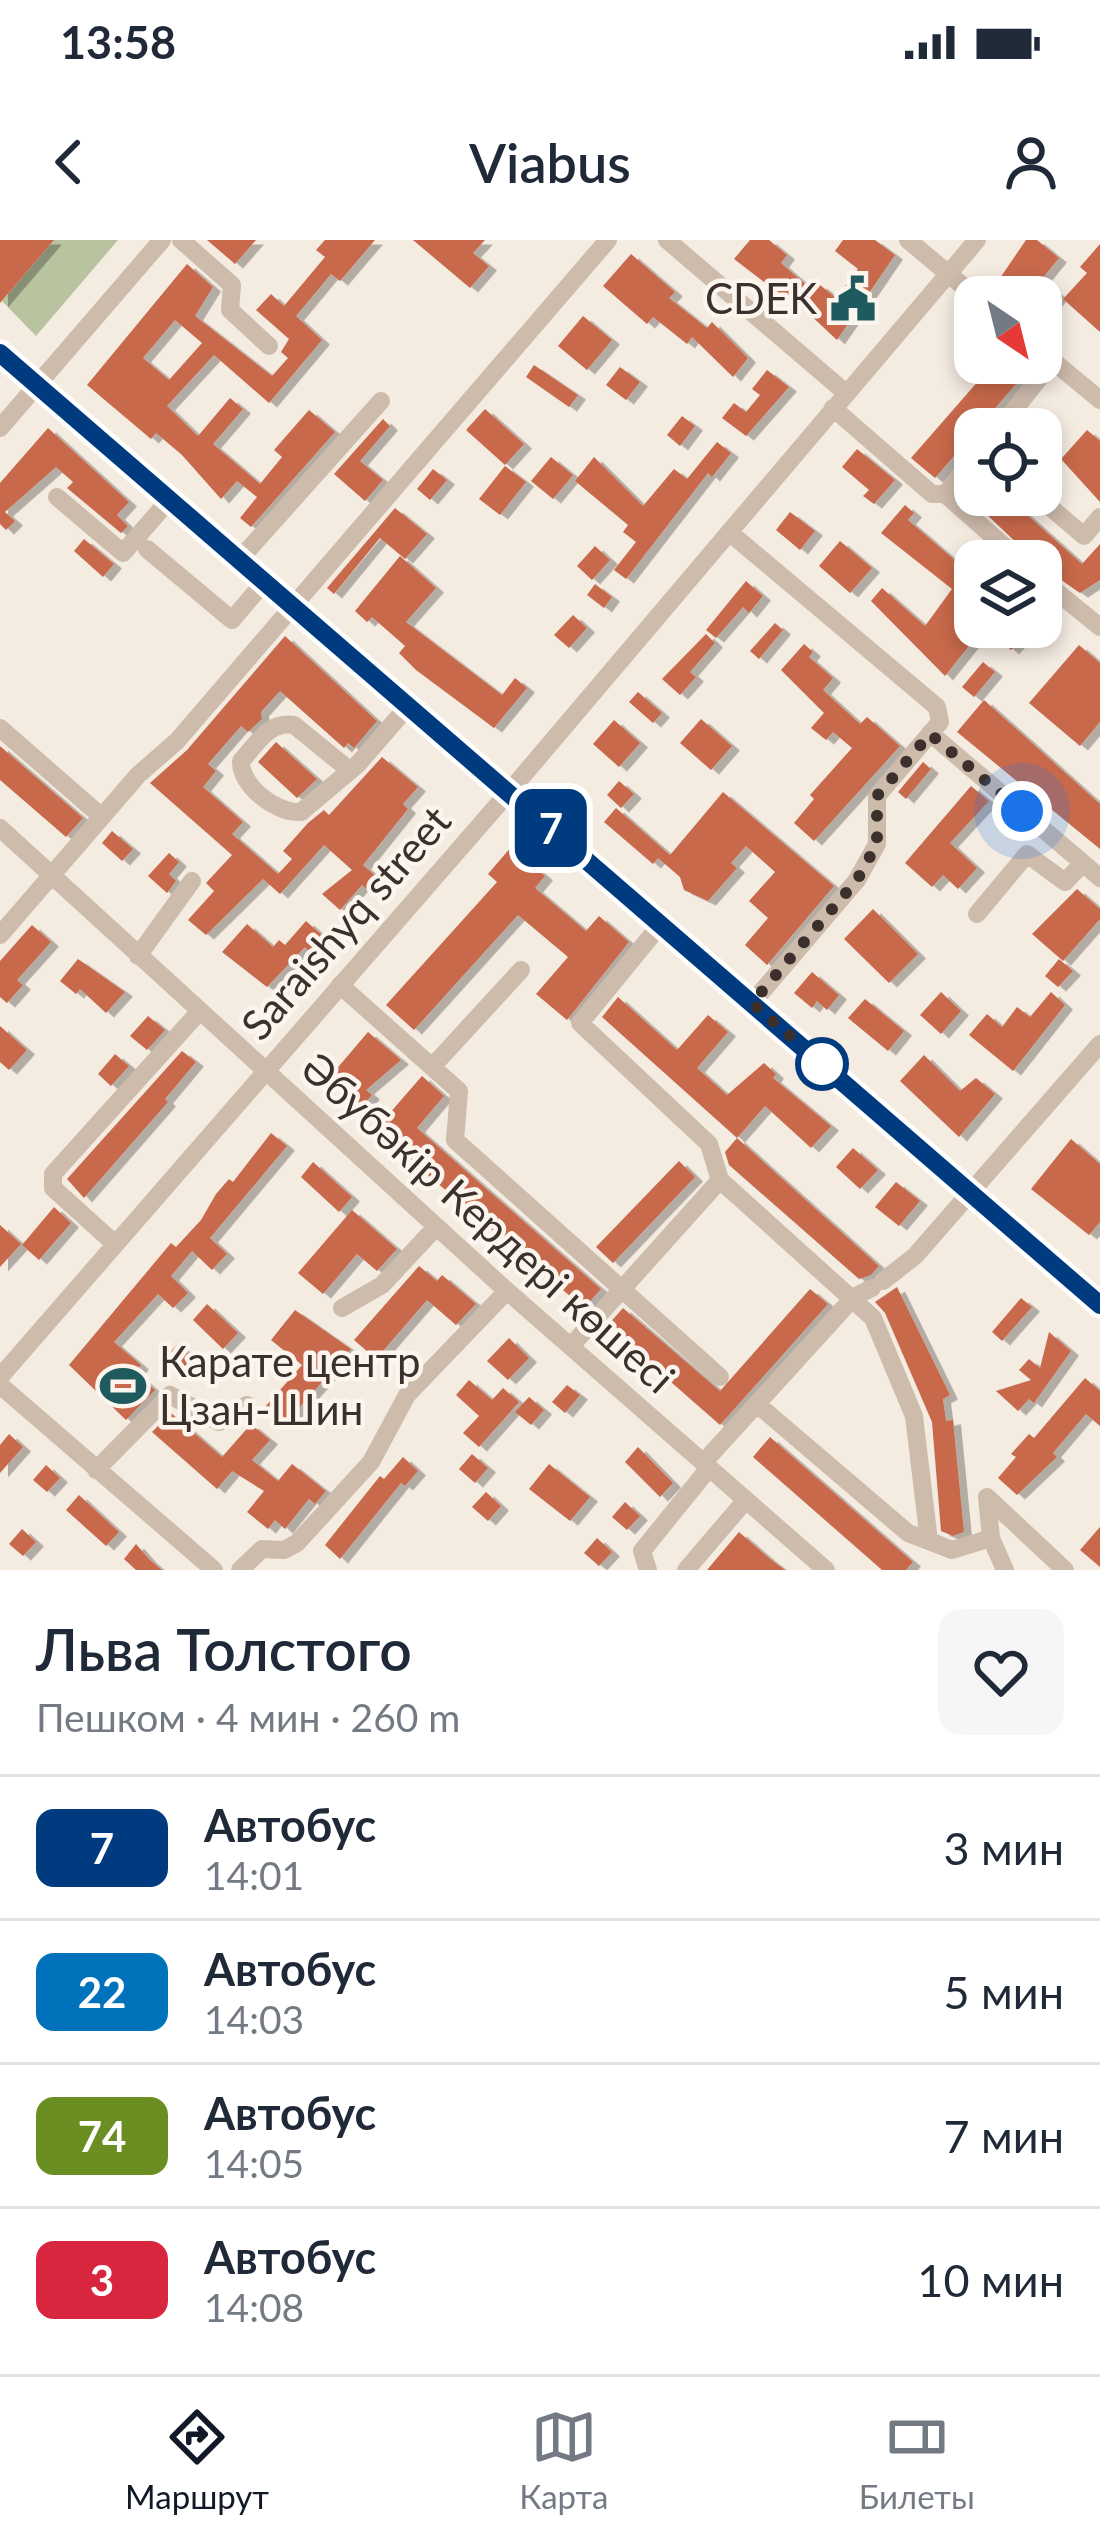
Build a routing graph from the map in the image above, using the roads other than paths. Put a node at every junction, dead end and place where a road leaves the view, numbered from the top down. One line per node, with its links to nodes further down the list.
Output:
1 (162, 240): 12 (street)
2 (181, 240): 9 (street)
3 (608, 240): 29 (street)
4 (667, 240): 15 (street)
5 (908, 240): 7 (street)
6 (977, 240): 7 (street, Saraishyq street)
7 (947, 273): 8 (street); 15 (street, Saraishyq street)
8 (954, 279)
9 (269, 346)
10 (0, 353): 12 (street)
11 (1062, 368): 13 (street)
12 (37, 385): 16 (street); 20 (street)
13 (1100, 400)
14 (381, 401): 26 (street)
15 (840, 401): 18 (street); 23 (street, Saraishyq street)
16 (0, 428)
17 (954, 483): 18 (street)
18 (945, 494): 24 (street)
19 (58, 497): 20 (street)
20 (170, 499): 26 (street)
21 (1061, 516): 22 (street)
22 (1100, 518)
23 (729, 532): 33 (street); 35 (street, Saraishyq street)
24 (997, 540)
25 (147, 549): 27 (street)
26 (241, 560): 27 (street)
27 (265, 581): 29 (street)
28 (1062, 593): 30 (street)
29 (292, 605): 31 (street); 36 (street)
30 (1096, 616)
31 (409, 706): 34 (street); 35 (street)
32 (0, 728): 36 (street)
33 (930, 734): 38 (street); 48 (street)
34 (348, 769): 34 (street)
35 (509, 792): 43 (street); 47 (street, Saraishyq street)
36 (102, 817): 39 (street)
37 (0, 828): 39 (street, Әбубәкір Кердері көшесі)
38 (1083, 862): 40 (street); 42 (street)
39 (50, 874): 44 (street); 45 (street, Әбубәкір Кердері көшесі)
40 (1100, 878)
41 (192, 881): 45 (street)
42 (977, 914)
43 (661, 924): 48 (street); 53 (street)
44 (0, 935)
45 (138, 956): 49 (street, Әбубәкір Кердері көшесі)
46 (521, 970): 51 (street)
47 (340, 985): 51 (street); 52 (street, Saraishyq street)
48 (752, 1003): 54 (street)
49 (199, 1012): 52 (street, Әбубәкір Кердері көшесі); 56 (street)
50 (1100, 1045): 54 (street)
51 (432, 1067): 58 (street)
52 (264, 1072): 55 (street, Әбубәкір Кердері көшесі); 56 (street, Saraishyq street)
53 (720, 1180): 57 (street); 58 (street)
54 (971, 1194): 57 (street); 60 (street)
55 (436, 1227): 59 (street, Әбубәкір Кердері көшесі); 61 (street)
56 (115, 1244): 64 (street, Saraishyq street)
57 (870, 1289): 65 (street); 71 (street)
58 (620, 1290): 62 (street); 63 (street)
59 (507, 1291): 62 (street, Әбубәкір Кердері көшесі); 73 (street)
60 (1100, 1305)
61 (342, 1308)
62 (571, 1346): 67 (street, Әбубәкір Кердері көшесі)
63 (719, 1377)
64 (0, 1381): 68 (street)
65 (757, 1404): 67 (street); 71 (street)
66 (247, 1405): 68 (street)
67 (706, 1466): 69 (street, Әбубәкір Кердері көшесі); 74 (street)
68 (96, 1470): 72 (street)
69 (745, 1501): 75 (street); 76 (street, Әбубәкір Кердері көшесі)
70 (991, 1538): 71 (street); 77 (street); 78 (street)
71 (929, 1541)
72 (214, 1570)
73 (240, 1570)
74 (648, 1570)
75 (686, 1570)
76 (826, 1570)
77 (1005, 1570)
78 (1065, 1570)

